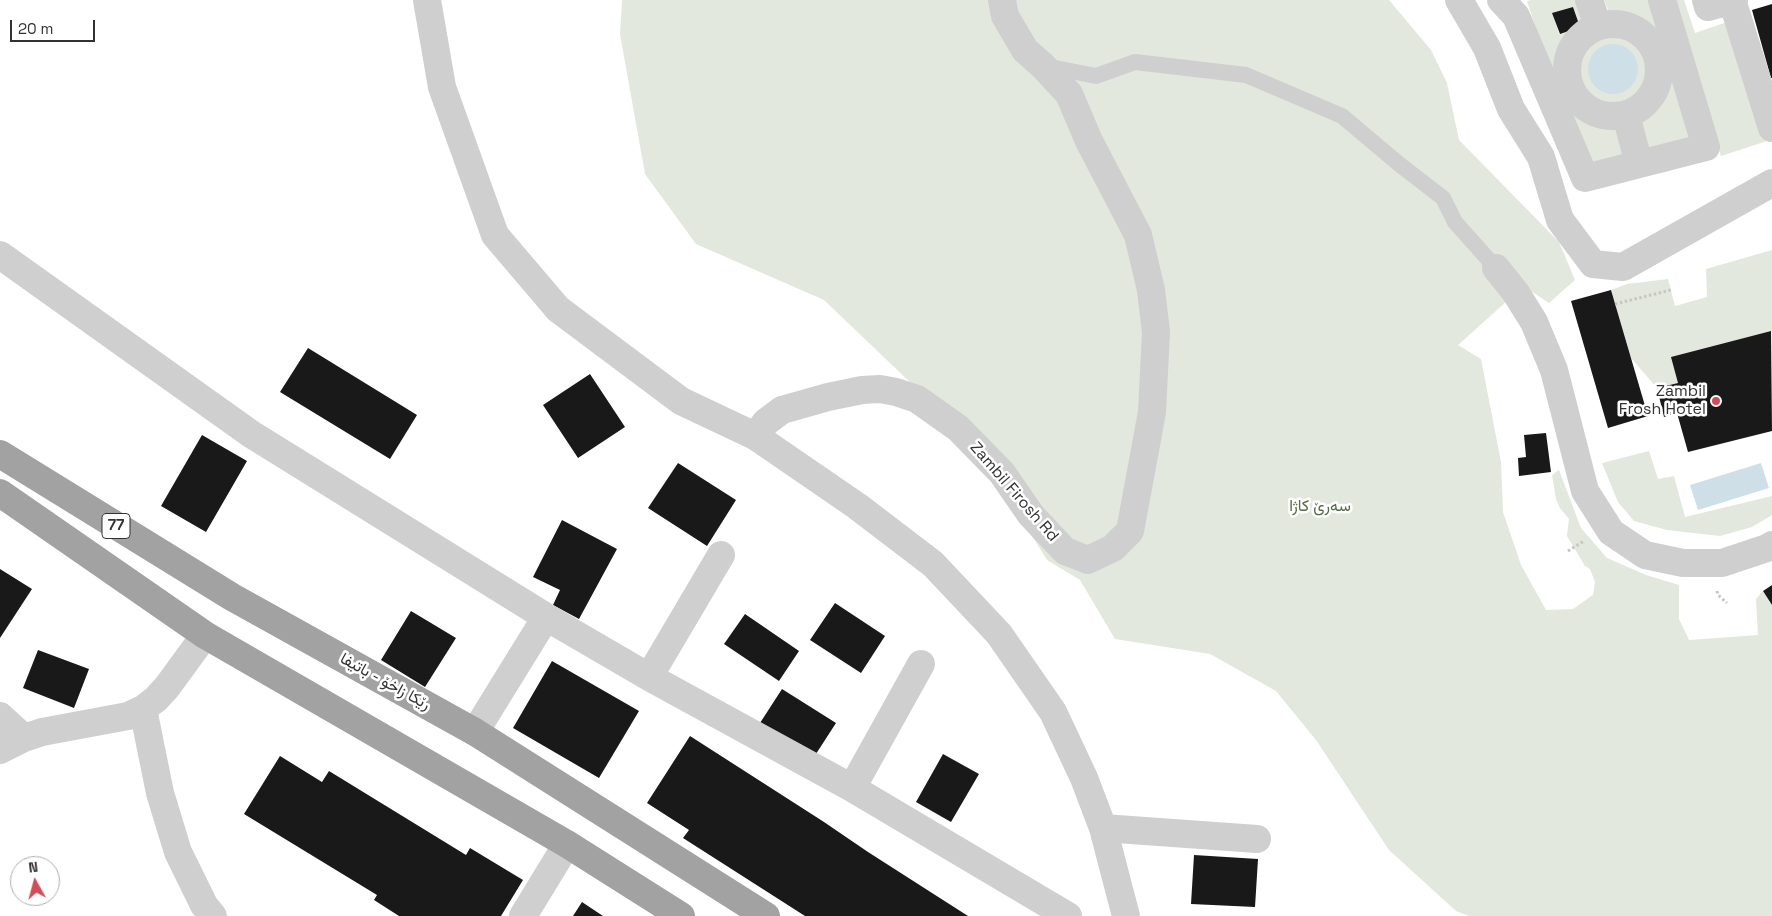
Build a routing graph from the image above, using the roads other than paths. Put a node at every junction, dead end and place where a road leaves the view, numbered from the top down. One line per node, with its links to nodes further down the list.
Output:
1 (428, 0): 19 (street)
2 (1002, 0): 11 (street, Zambil Firosh Rd)
3 (1459, 0): 16 (street)
4 (1501, 0): 12 (street)
5 (1589, 0): 9 (street)
6 (1662, 0): 10 (street)
7 (1706, 0): 8 (street)
8 (1733, 0): 14 (street)
9 (1598, 26): 10 (street); 12 (street)
10 (1668, 55): 13 (street); 15 (street)
11 (1043, 66): 18 (lane); 19 (street, Zambil Firosh Rd)
12 (1558, 87): 13 (street); 15 (street)
13 (1626, 115): 15 (street)
14 (1772, 128)
15 (1639, 164)
16 (1772, 183)
17 (0, 255): 24 (street)
18 (1496, 268): 22 (street)
19 (755, 436): 33 (street)
20 (0, 454): 30 (highway, رێکا زاخۆ - باتیفا / 77)
21 (0, 493): 25 (highway)
22 (1772, 545)
23 (721, 555): 27 (street)
24 (546, 617): 27 (street); 30 (street)
25 (205, 635): 28 (street); 35 (highway)
26 (921, 664): 32 (street)
27 (650, 677): 32 (street)
28 (143, 709): 31 (street); 36 (street)
29 (0, 716): 31 (street)
30 (475, 732): 39 (highway, رێکا زاخۆ - باتیفا)
31 (12, 744)
32 (852, 788): 40 (street)
33 (1103, 828): 34 (street); 41 (street)
34 (1257, 839)
35 (567, 844): 37 (street); 38 (highway)
36 (213, 916)
37 (523, 916)
38 (681, 916)
39 (766, 916)
40 (1068, 916)
41 (1126, 916)

